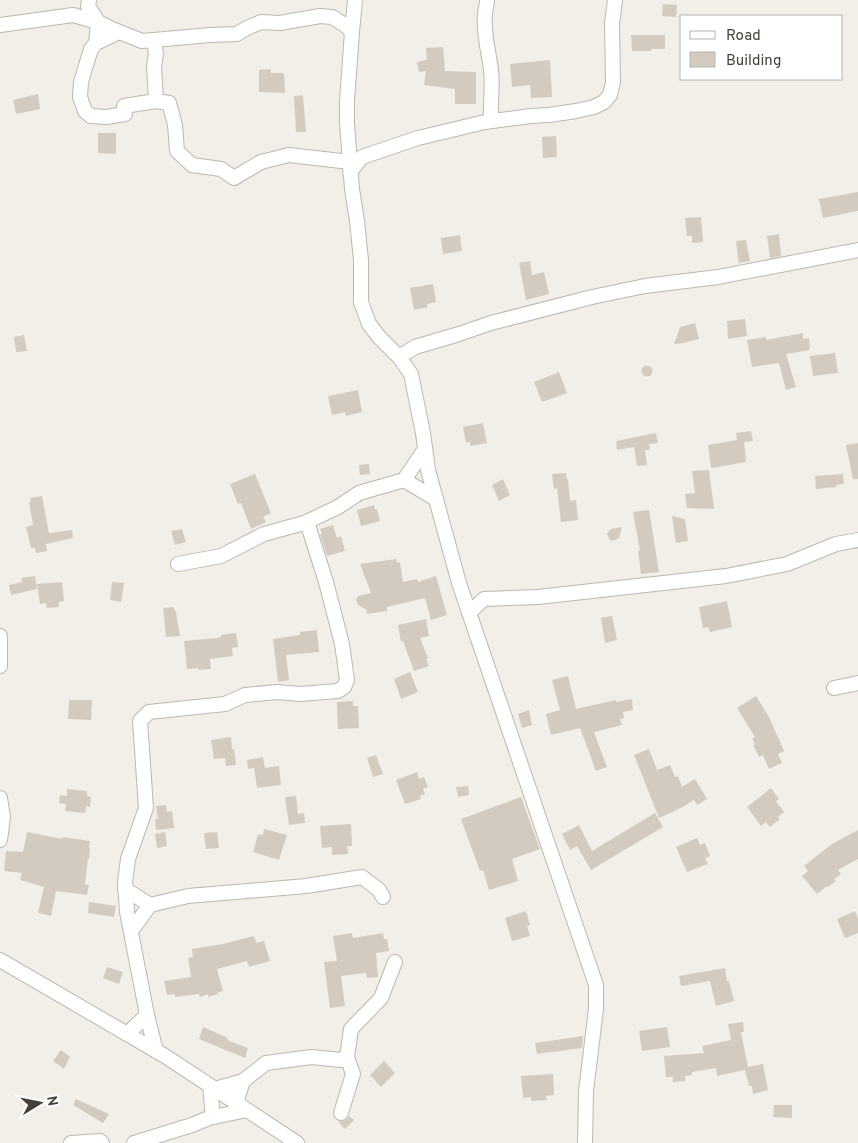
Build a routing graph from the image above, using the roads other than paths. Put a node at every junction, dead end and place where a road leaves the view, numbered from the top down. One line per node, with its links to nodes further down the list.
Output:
1 (88, 0): 5 (street); 6 (street)
2 (355, 0): 9 (street)
3 (487, 0): 13 (street)
4 (615, 0): 13 (street)
5 (73, 15): 6 (street); 7 (street)
6 (98, 22): 8 (street); 11 (street)
7 (0, 25)
8 (118, 32): 10 (street); 11 (street)
9 (352, 32): 10 (street); 14 (street)
10 (154, 40): 12 (street)
11 (96, 43): 12 (street)
12 (156, 101): 14 (street)
13 (491, 121): 14 (street)
14 (353, 161): 16 (street)
15 (858, 250): 16 (street)
16 (399, 358): 17 (street)
17 (425, 449): 18 (street); 19 (street)
18 (404, 480): 19 (street); 20 (street)
19 (436, 498): 23 (street)
20 (307, 522): 22 (street); 30 (street)
21 (858, 540): 23 (street)
22 (178, 564)
23 (469, 613): 49 (street)
24 (0, 636): 25 (street)
25 (0, 666)
26 (858, 683): 27 (street)
27 (834, 688)
28 (0, 798): 29 (street)
29 (0, 840)
30 (125, 889): 32 (street); 33 (street)
31 (383, 897): 32 (street)
32 (150, 905): 33 (street)
33 (131, 931): 36 (street)
34 (395, 962): 39 (street)
35 (4, 966): 37 (street)
36 (147, 1015): 37 (street); 38 (street)
37 (126, 1034): 38 (street)
38 (156, 1051): 41 (street)
39 (347, 1057): 40 (street); 43 (street)
40 (243, 1081): 41 (street); 42 (street)
41 (213, 1087): 42 (street); 44 (street)
42 (242, 1106): 44 (street); 48 (street)
43 (341, 1113)
44 (213, 1117): 47 (street)
45 (71, 1143): 46 (street)
46 (98, 1143)
47 (134, 1143)
48 (297, 1143)
49 (586, 1143)

